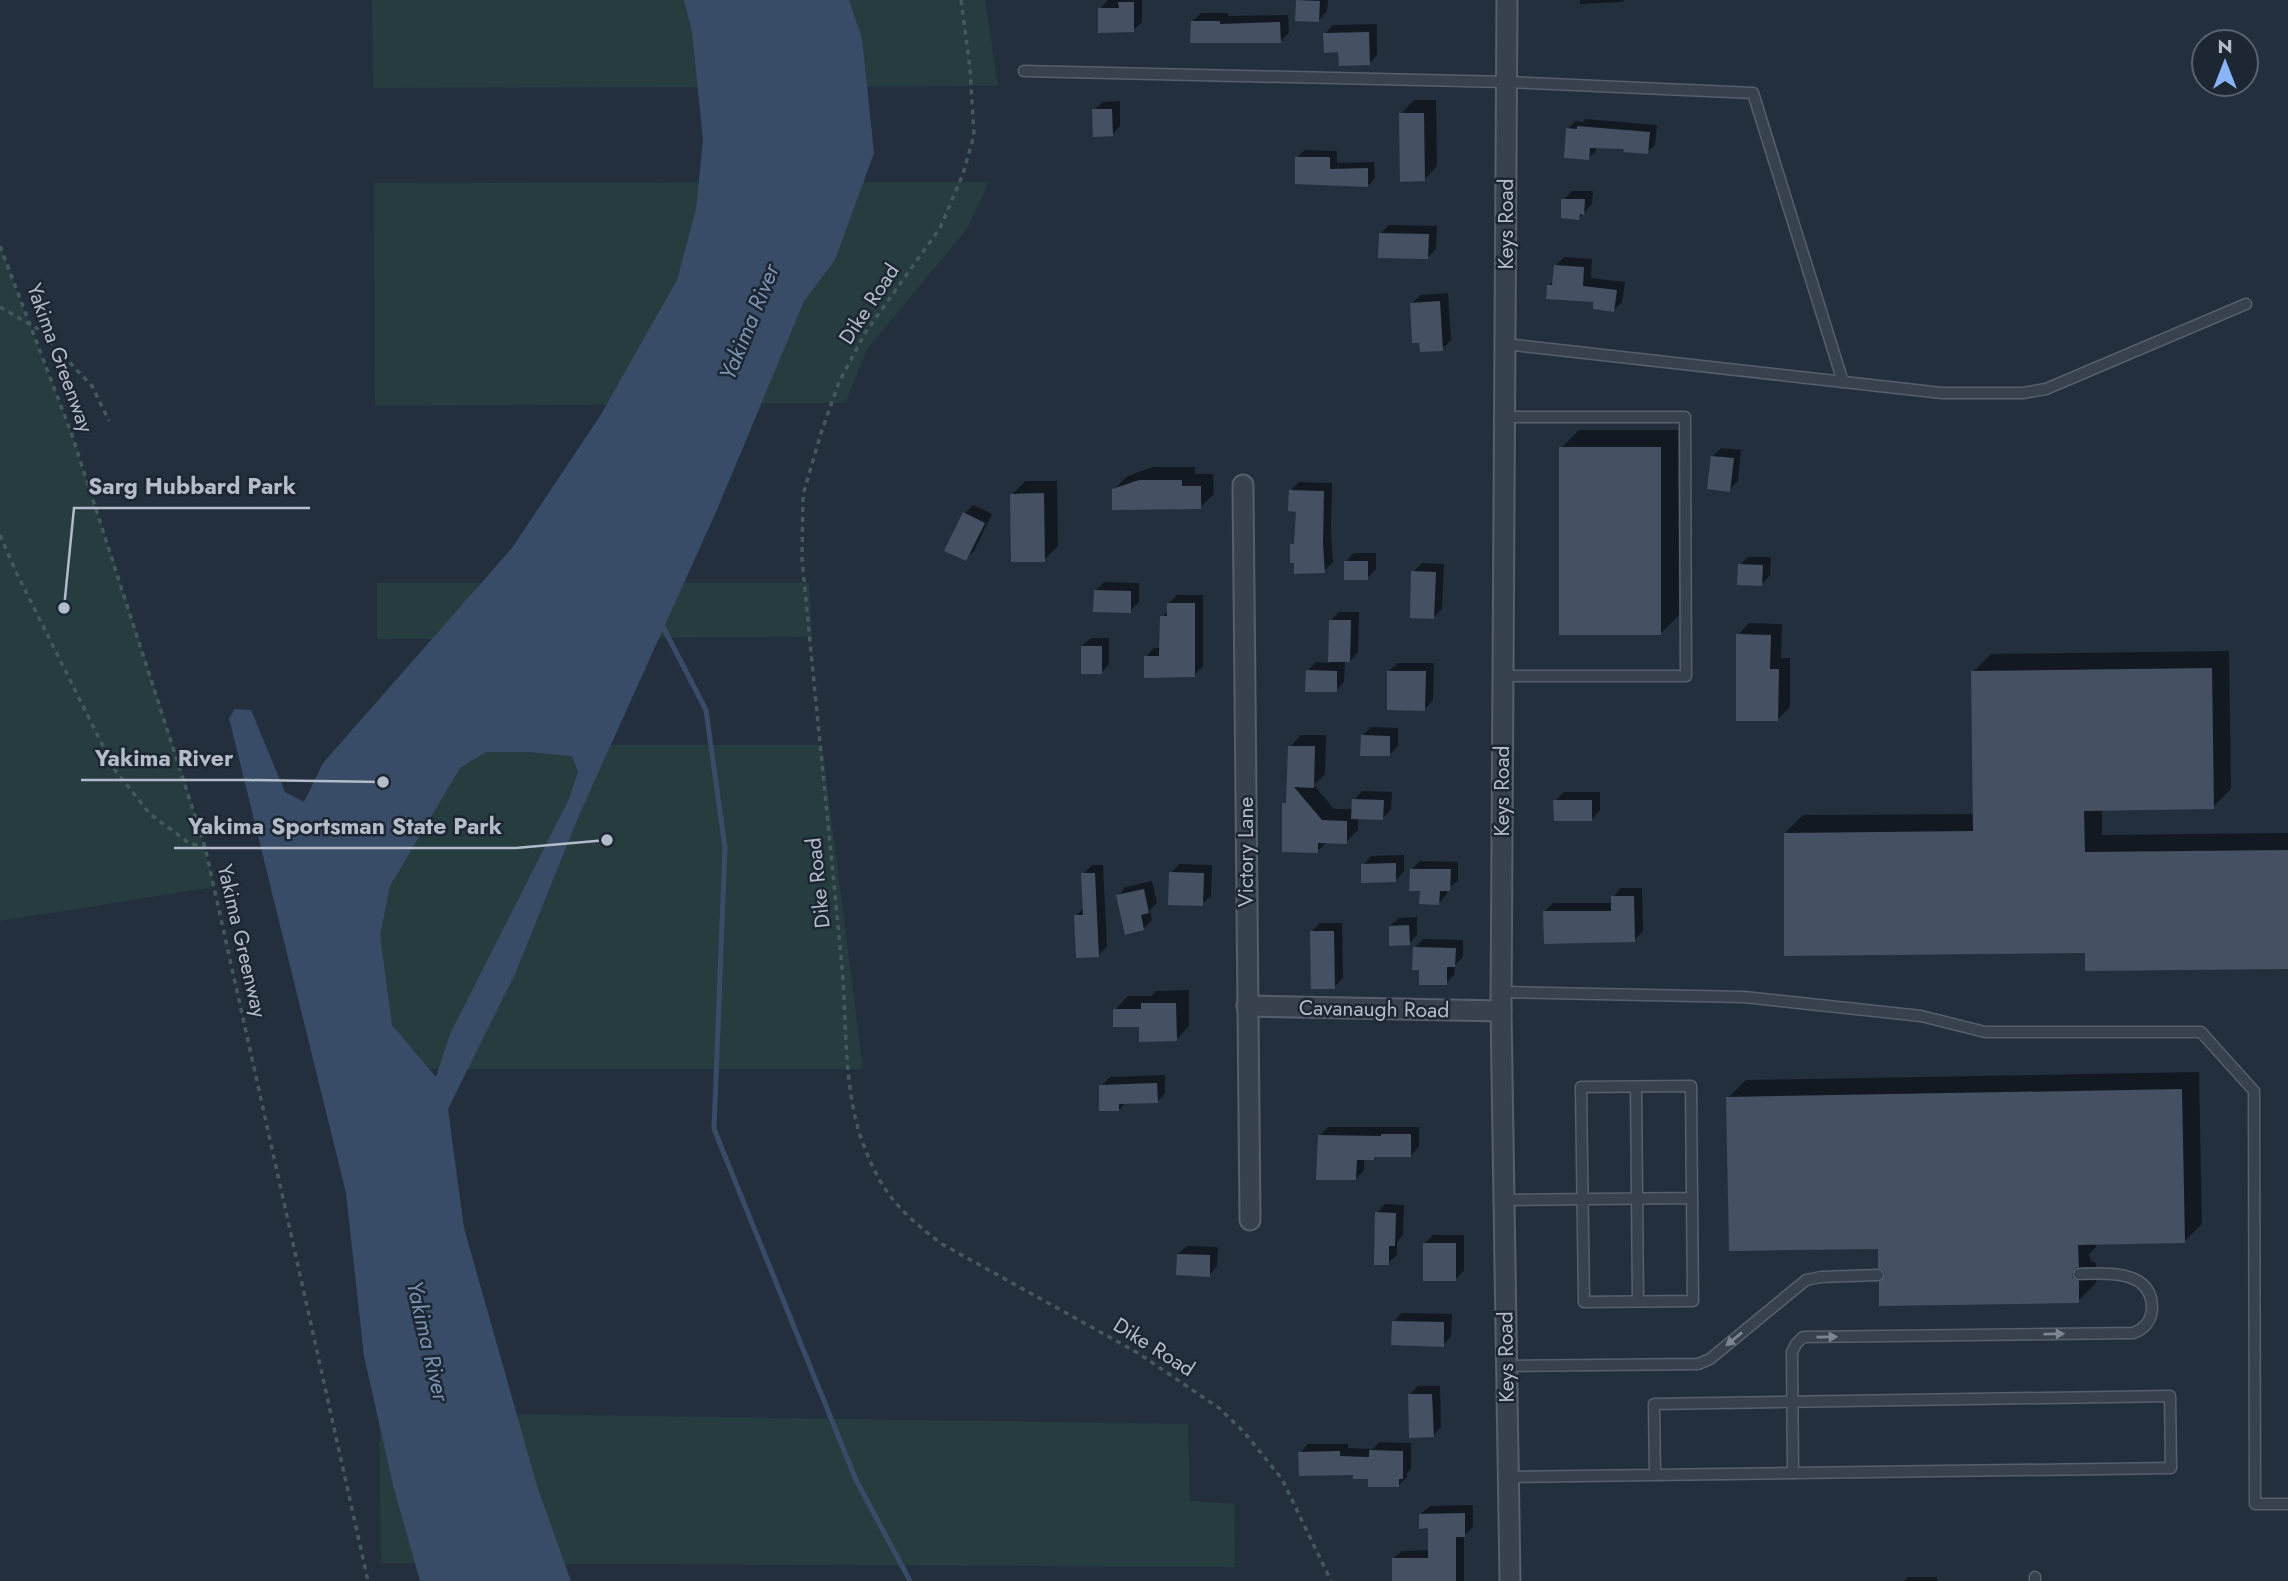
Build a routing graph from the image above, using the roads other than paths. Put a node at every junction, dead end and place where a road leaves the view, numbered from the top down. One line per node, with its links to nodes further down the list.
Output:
1 (1507, 0): 3 (street, Keys Road)
2 (1024, 71): 3 (lane)
3 (1507, 82): 5 (street, Keys Road); 6 (lane)
4 (2246, 304): 6 (lane)
5 (1505, 344): 6 (lane); 7 (street, Keys Road)
6 (1843, 382)
7 (1505, 417): 9 (street, Keys Road); 9 (lane)
8 (1243, 485): 11 (street, Victory Lane)
9 (1503, 676): 10 (street, Keys Road)
10 (1501, 1001): 11 (street, Cavanaugh Road); 16 (street, Keys Road); 26 (lane)
11 (1247, 1006): 17 (street, Victory Lane)
12 (1636, 1087): 13 (lane); 14 (lane); 15 (lane)
13 (1692, 1198): 15 (lane); 20 (lane)
14 (1582, 1199): 15 (lane); 16 (lane); 20 (lane)
15 (1637, 1199): 20 (lane)
16 (1504, 1200): 21 (street, Keys Road)
17 (1250, 1220)
18 (2079, 1274): 22 (lane, one-way to 18)
19 (1878, 1275): 21 (lane, one-way to 21)
20 (1638, 1301)
21 (1507, 1366): 25 (street, Keys Road)
22 (1792, 1402): 23 (lane); 23 (lane); 24 (lane)
23 (1793, 1473): 24 (lane)
24 (1655, 1475): 25 (lane)
25 (1508, 1477): 27 (street, Keys Road)
26 (2288, 1504)
27 (1510, 1581)

